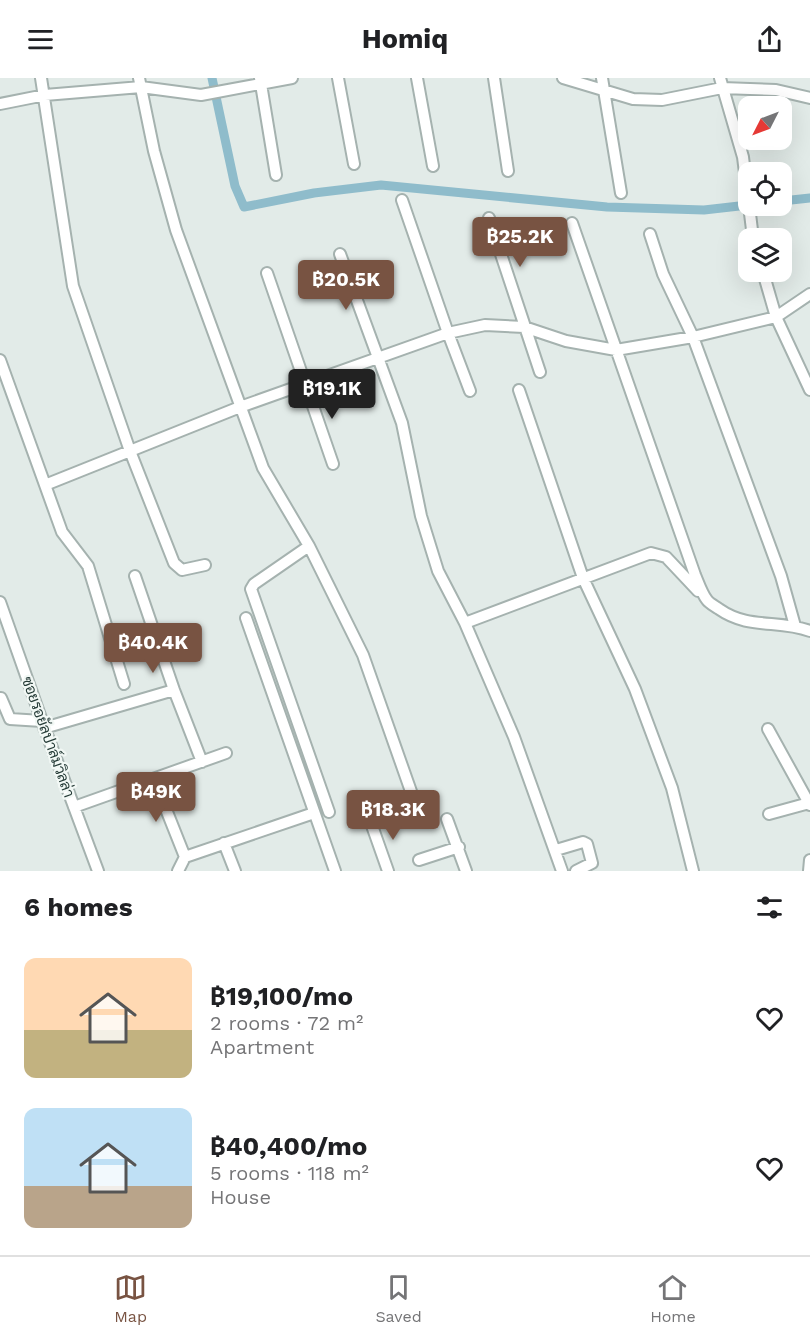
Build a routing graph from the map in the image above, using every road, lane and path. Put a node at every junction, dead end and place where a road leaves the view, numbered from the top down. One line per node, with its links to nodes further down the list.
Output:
1 (41, 78): 12 (street)
2 (292, 78): 8 (street)
3 (338, 78): 15 (street)
4 (417, 78): 16 (street)
5 (494, 78): 17 (street)
6 (563, 78): 11 (street)
7 (602, 78): 11 (street)
8 (260, 81): 9 (street); 18 (street)
9 (140, 83): 12 (street); 41 (street)
10 (721, 83): 11 (street); 13 (street); 23 (street)
11 (603, 90): 19 (street)
12 (45, 95): 14 (street); 42 (street)
13 (810, 98)
14 (0, 104)
15 (354, 164)
16 (433, 166)
17 (508, 171)
18 (276, 175)
19 (621, 193)
20 (402, 200): 31 (street)
21 (489, 218): 30 (street)
22 (572, 223): 33 (street)
23 (752, 228)
24 (650, 234): 32 (street)
25 (340, 254): 34 (street)
26 (267, 273): 37 (street)
27 (766, 282): 29 (street)
28 (810, 294): 29 (street)
29 (776, 317): 32 (street); 39 (street)
30 (524, 327): 31 (street); 33 (street); 36 (street)
31 (448, 333): 34 (street); 40 (street)
32 (693, 337): 33 (street); 53 (street)
33 (616, 350): 49 (street)
34 (379, 359): 37 (street); 52 (street)
35 (0, 360): 44 (street)
36 (540, 372)
37 (304, 386): 41 (street); 43 (street)
38 (519, 390): 48 (street)
39 (810, 390)
40 (470, 391)
41 (240, 406): 42 (street); 45 (street)
42 (130, 452): 44 (street); 46 (street)
43 (333, 464)
44 (45, 485): 55 (street)
45 (309, 546): 65 (street); 68 (street)
46 (205, 565)
47 (135, 576): 56 (street)
48 (583, 578): 49 (street); 52 (street); 85 (street)
49 (707, 600): 53 (street)
50 (0, 602): 58 (street, ซอยรอยัลปาล์มวิลล่า)
51 (246, 618): 66 (street)
52 (465, 623): 73 (street)
53 (795, 626): 54 (street)
54 (810, 632)
55 (124, 684)
56 (174, 690): 58 (street); 61 (street)
57 (1, 698): 58 (street)
58 (43, 725): 64 (street, ซอยรอยัลปาล์มวิลล่า)
59 (768, 729): 63 (street)
60 (226, 753): 61 (street)
61 (202, 762): 62 (street)
62 (154, 779): 64 (street); 74 (street)
63 (809, 804): 67 (street)
64 (74, 807): 77 (street, ซอยรอยัลปาล์มวิลล่า)
65 (329, 812)
66 (314, 813): 71 (street); 80 (street)
67 (770, 814)
68 (420, 817)
69 (447, 819): 72 (street)
70 (370, 820): 81 (street)
71 (224, 843): 74 (street); 79 (street)
72 (459, 847): 75 (street); 82 (street)
73 (556, 850): 83 (street); 84 (street)
74 (185, 857): 78 (street)
75 (419, 860)
76 (810, 860): 86 (street)
77 (98, 871)
78 (178, 871)
79 (235, 871)
80 (335, 871)
81 (388, 871)
82 (466, 871)
83 (562, 871)
84 (576, 871)
85 (693, 871)
86 (809, 871)

